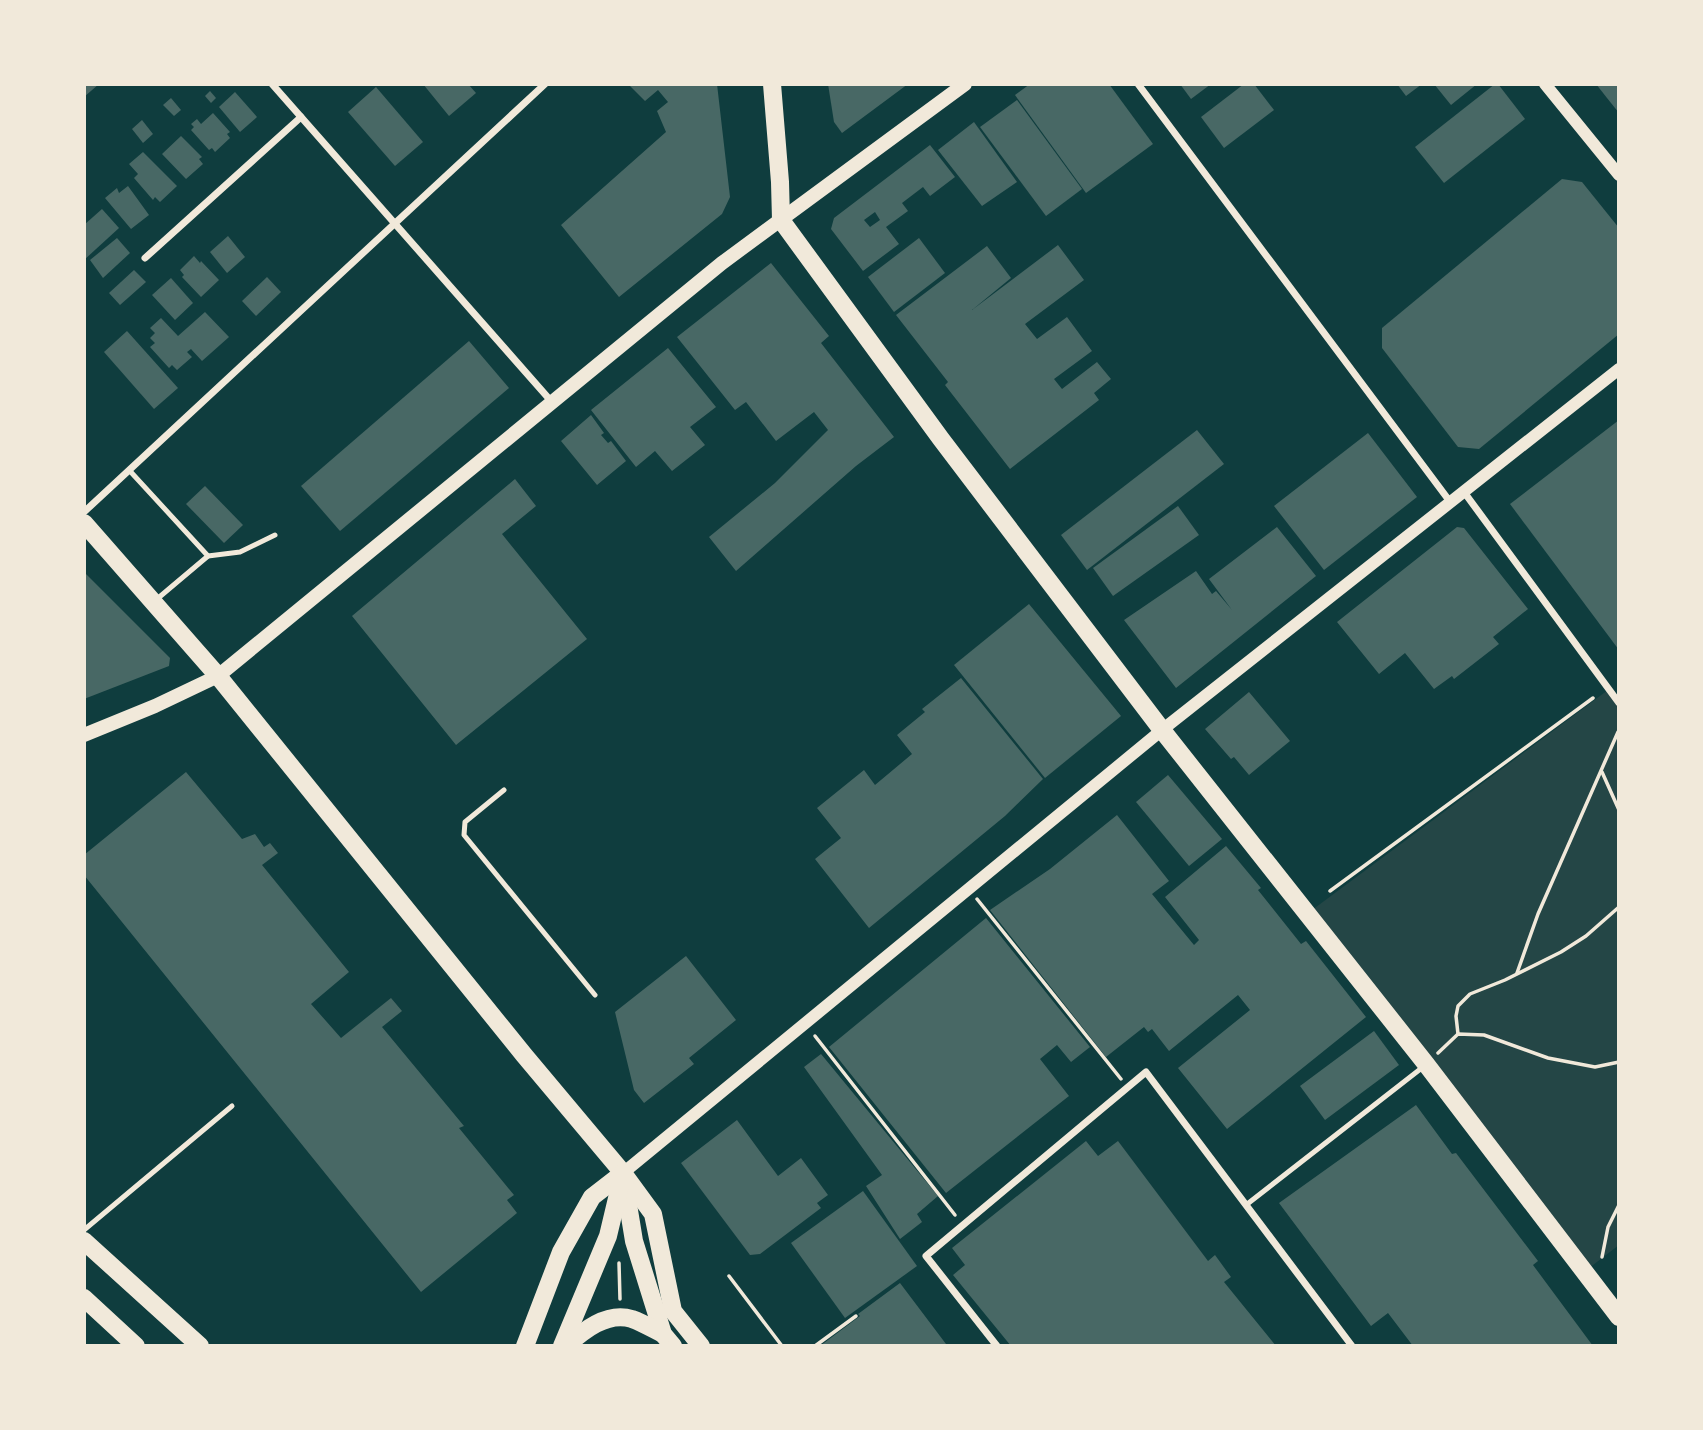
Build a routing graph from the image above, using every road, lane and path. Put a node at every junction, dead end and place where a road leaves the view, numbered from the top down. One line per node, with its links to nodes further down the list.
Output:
1 (272, 84): 7 (street)
2 (545, 84): 10 (street)
3 (772, 84): 9 (main road)
4 (965, 84): 9 (main road)
5 (1138, 84): 16 (street)
6 (1545, 84): 8 (street)
7 (301, 117): 10 (street); 11 (street)
8 (1619, 175)
9 (781, 220): 13 (main road); 25 (main road)
10 (395, 223): 13 (street); 14 (street)
11 (145, 258)
12 (1619, 369): 15 (street)
13 (551, 401): 22 (main road)
14 (129, 470): 17 (street); 20 (lane)
15 (1464, 492): 16 (street); 24 (street)
16 (1451, 503): 25 (street)
17 (84, 512)
18 (84, 523): 21 (main road)
19 (275, 535): 20 (lane)
20 (208, 556): 21 (lane)
21 (153, 602): 22 (main road)
22 (218, 676): 27 (main road); 42 (main road)
23 (1593, 698): 32 (path)
24 (1619, 703)
25 (1162, 730): 31 (street); 39 (main road)
26 (1618, 732): 28 (path)
27 (84, 735)
28 (1602, 772): 30 (path); 34 (path)
29 (504, 790): 35 (lane)
30 (1619, 810)
31 (969, 890): 36 (street); 40 (path)
32 (1330, 891)
33 (1619, 907): 34 (path)
34 (1517, 973): 37 (path)
35 (596, 995)
36 (805, 1024): 42 (street); 45 (path)
37 (1458, 1034): 38 (path); 39 (path)
38 (1619, 1062)
39 (1426, 1064): 43 (lane); 54 (main road)
40 (1127, 1088): 43 (street); 45 (street)
41 (232, 1106): 46 (lane)
42 (623, 1173): 55 (main road); 58 (main road); 59 (main road); 60 (main road)
43 (1246, 1205): 64 (street)
44 (1619, 1205): 48 (path)
45 (964, 1226): 63 (street)
46 (84, 1230)
47 (84, 1241): 57 (main road)
48 (1602, 1257)
49 (619, 1263): 52 (path)
50 (729, 1276): 61 (path)
51 (84, 1298): 56 (main road)
52 (620, 1303)
53 (856, 1316): 62 (path)
54 (1619, 1317)
55 (668, 1340): 59 (main road)
56 (136, 1346)
57 (200, 1346)
58 (525, 1346)
59 (564, 1346)
60 (701, 1346)
61 (782, 1346)
62 (815, 1346)
63 (998, 1346)
64 (1352, 1346)

